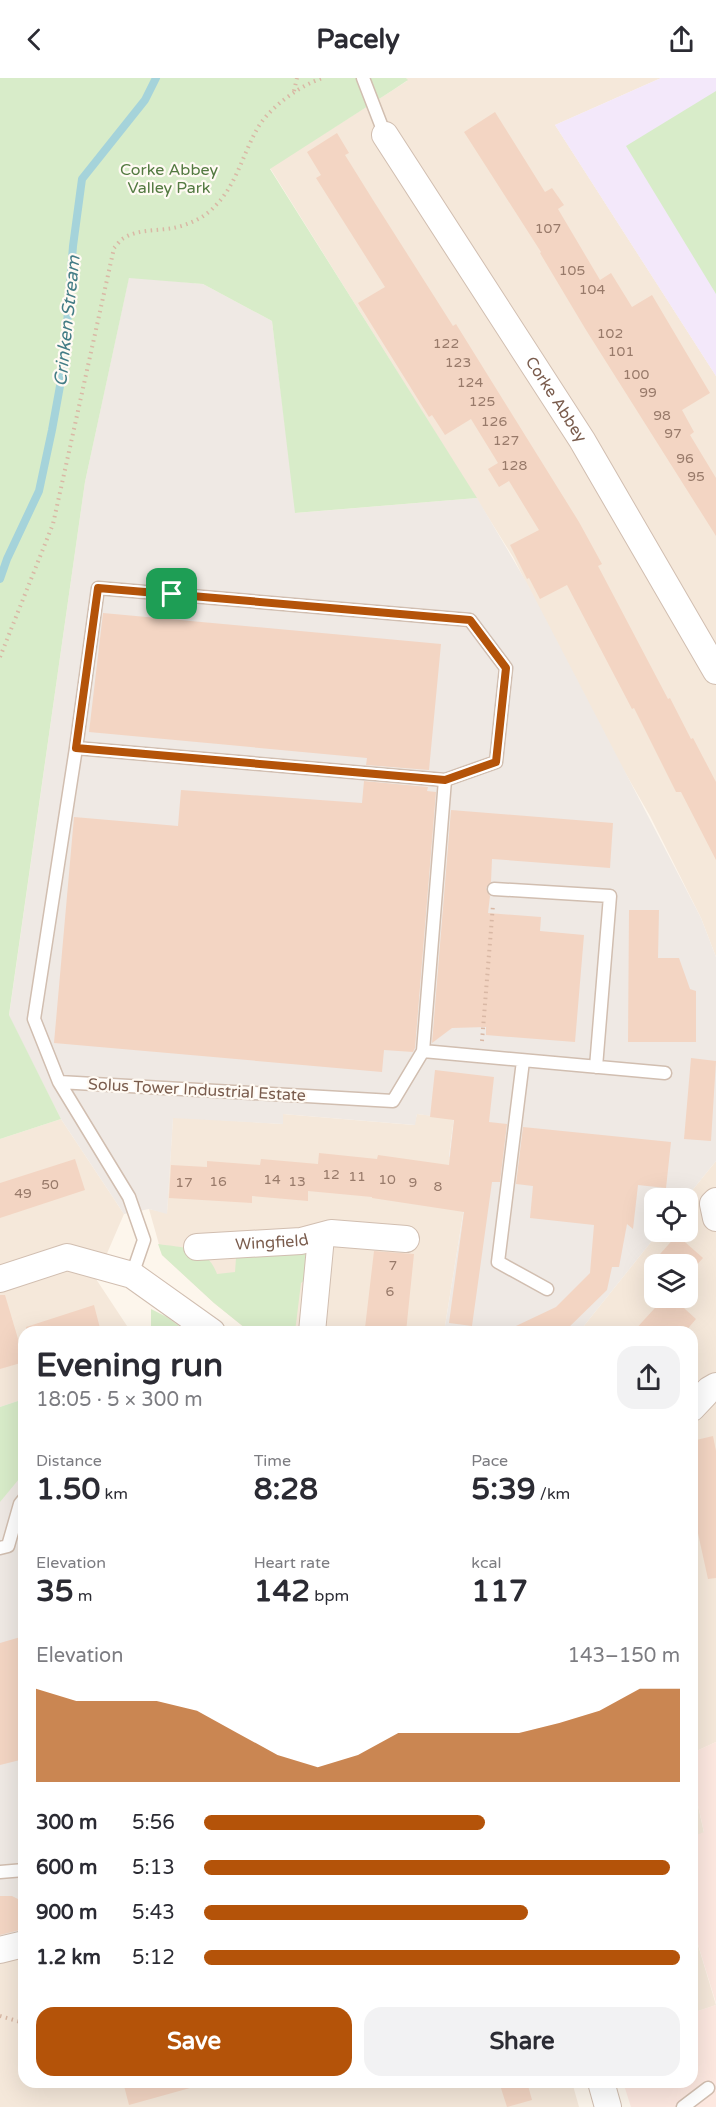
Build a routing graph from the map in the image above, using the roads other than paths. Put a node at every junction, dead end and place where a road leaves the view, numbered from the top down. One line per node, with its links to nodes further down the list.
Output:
1 (363, 78): 2 (lane)
2 (385, 135): 3 (street, Corke Abbey)
3 (716, 671)
4 (76, 748): 5 (lane); 5 (lane); 11 (lane)
5 (445, 780): 7 (lane)
6 (494, 889): 9 (lane)
7 (423, 1051): 8 (lane); 11 (lane, Solus Tower Industrial Estate)
8 (523, 1061): 9 (lane); 19 (lane)
9 (596, 1067): 10 (lane)
10 (665, 1073)
11 (59, 1082): 17 (lane, Solus Tower Industrial Estate)
12 (716, 1201): 13 (street)
13 (716, 1218)
14 (321, 1237): 15 (street, Wingfield); 16 (street, Wingfield); 21 (street, Wingfield)
15 (406, 1239)
16 (214, 1254)
17 (132, 1275): 18 (street); 20 (street)
18 (0, 1279)
19 (547, 1289)
20 (204, 1326)
21 (313, 1326)
22 (716, 1386): 23 (street)
23 (698, 1402)
24 (18, 1511): 25 (lane)
25 (0, 1548)
26 (18, 1870): 27 (lane)
27 (0, 1872)
28 (18, 1946): 29 (street)
29 (0, 1950)
30 (603, 2088): 32 (street)
31 (708, 2088): 33 (lane)
32 (608, 2107)
33 (683, 2107)

